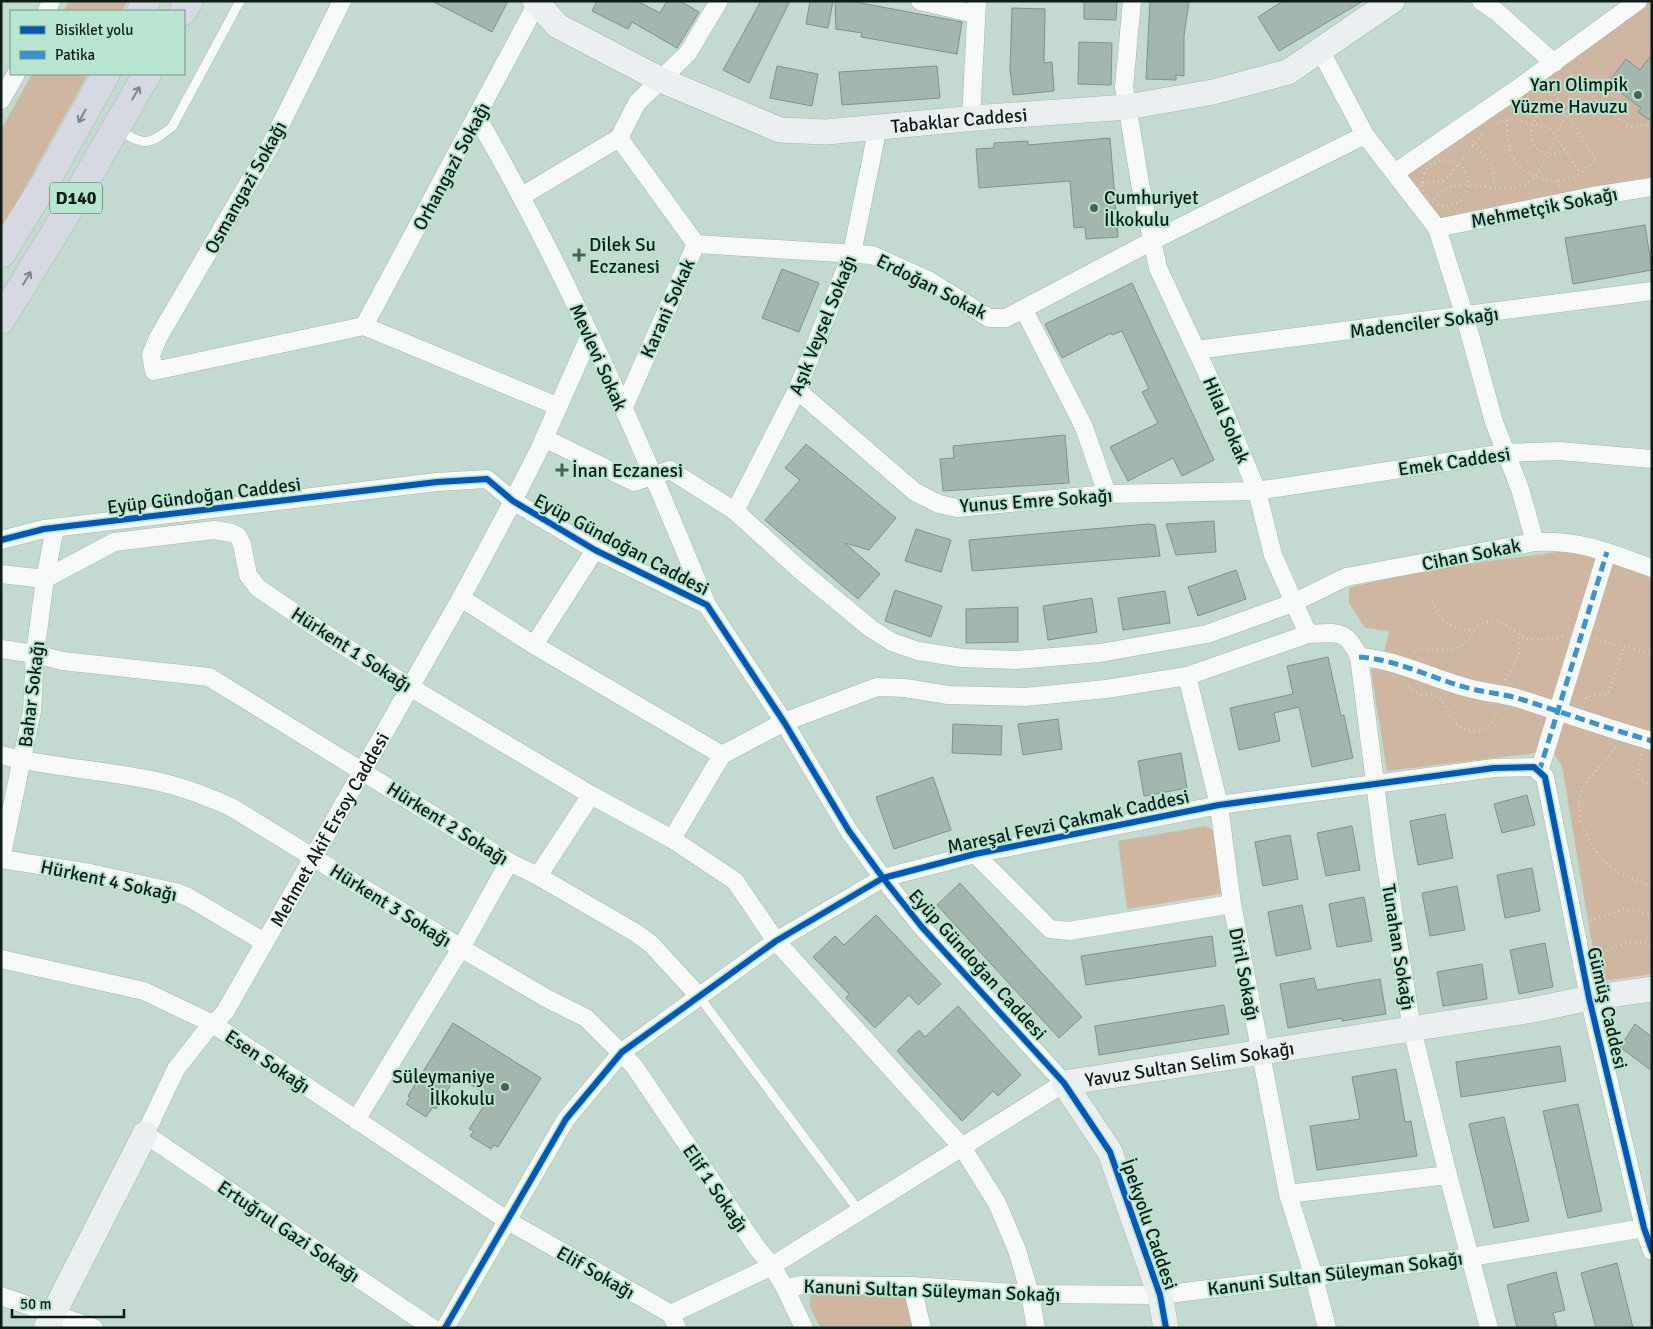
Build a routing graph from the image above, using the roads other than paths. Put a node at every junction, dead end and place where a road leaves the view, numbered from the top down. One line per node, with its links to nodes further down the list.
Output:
1 (240, 1): 19 (lane)
2 (342, 1): 35 (street, Osmangazi Sokağı)
3 (719, 1): 15 (street)
4 (920, 1): 10 (street)
5 (1132, 1): 16 (street, Hilal Sokak)
6 (1392, 1): 11 (street, Tabaklar Caddesi)
7 (1481, 1): 12 (street)
8 (1638, 1): 12 (street)
9 (535, 3): 15 (street, Tabaklar Caddesi); 17 (street, Orhangazi Sokağı)
10 (976, 8): 18 (street)
11 (1320, 50): 16 (street, Tabaklar Caddesi); 21 (street)
12 (1547, 68): 23 (street)
13 (105, 75): 30 (highway, D140, one-way to 30)
14 (146, 75): 19 (highway, D140, one-way to 14)
15 (661, 80): 20 (street, Tabaklar Caddesi); 22 (street)
16 (1126, 107): 18 (street, Tabaklar Caddesi); 27 (street, Hilal Sokak)
17 (477, 117): 25 (street, Mevlevi Sokak); 35 (street, Orhangazi Sokağı)
18 (971, 119): 20 (street, Tabaklar Caddesi)
19 (116, 127): 34 (highway, D140, one-way to 19)
20 (878, 127): 29 (street, Aşık Veysel Sokağı)
21 (1365, 135): 23 (street); 27 (street)
22 (619, 138): 25 (street); 28 (street, Karani Sokak)
23 (1398, 175): 26 (street)
24 (1652, 187): 26 (street, Mehmetçik Sokağı)
25 (522, 196): 36 (street, Mevlevi Sokak)
26 (1437, 228): 33 (street)
27 (1152, 241): 32 (street); 37 (street, Hilal Sokak)
28 (696, 244): 29 (street, Erdoğan Sokak); 40 (street, Karani Sokak)
29 (852, 253): 32 (street, Erdoğan Sokak); 38 (street, Aşık Veysel Sokağı)
30 (1, 254)
31 (1652, 291): 33 (street, Madenciler Sokağı)
32 (1024, 310): 46 (street)
33 (1465, 317): 37 (street, Madenciler Sokağı); 42 (street)
34 (1, 320)
35 (364, 326): 39 (street)
36 (590, 335): 39 (street, Mehmet Akif Ersoy Caddesi); 40 (street, Mevlevi Sokak)
37 (1196, 350): 45 (street, Hilal Sokak)
38 (797, 390): 46 (street, Yunus Emre Sokağı); 48 (street, Aşık Veysel Sokağı)
39 (557, 406): 41 (street, Mehmet Akif Ersoy Caddesi)
40 (623, 409): 44 (street, Mevlevi Sokak)
41 (544, 438): 44 (street); 47 (street, Mehmet Akif Ersoy Caddesi)
42 (1505, 453): 43 (street, Emek Caddesi); 45 (street, Emek Caddesi); 51 (street)
43 (1652, 459)
44 (651, 476): 48 (street, Cihan Sokak); 59 (street, Mevlevi Sokak)
45 (1257, 491): 46 (street, Yunus Emre Sokağı); 58 (street, Hilal Sokak)
46 (1107, 494)
47 (513, 502): 49 (street, Eyüp Gündoğan Caddesi); 52 (street, Eyüp Gündoğan Caddesi); 57 (street, Mehmet Akif Ersoy Caddesi)
48 (734, 511): 58 (street, Cihan Sokak)
49 (55, 528): 50 (street, Eyüp Gündoğan Caddesi); 56 (street, Bahar Sokağı)
50 (1, 540)
51 (1536, 542): 53 (street, Cihan Sokak); 58 (street, Cihan Sokak)
52 (595, 550): 59 (street, Eyüp Gündoğan Caddesi); 61 (street)
53 (1606, 555): 54 (street, Cihan Sokak); 67 (street)
54 (1652, 568)
55 (1, 574): 56 (street)
56 (45, 579): 63 (street, Bahar Sokağı); 66 (street, Hürkent 1 Sokağı)
57 (461, 598): 61 (street); 66 (street, Mehmet Akif Ersoy Caddesi)
58 (1294, 603): 60 (street)
59 (707, 605): 68 (street, Eyüp Gündoğan Caddesi)
60 (1308, 634): 64 (street, Tunahan Sokağı); 65 (street, Tunahan Sokağı)
61 (534, 645): 71 (street)
62 (1, 650): 63 (street)
63 (36, 654): 72 (street, Bahar Sokağı); 73 (street, Hürkent 2 Sokağı)
64 (1359, 657): 67 (street); 75 (street, Tunahan Sokağı)
65 (1187, 676): 68 (street, Tunahan Sokağı); 77 (street, Diril Sokağı)
66 (410, 687): 73 (street, Mehmet Akif Ersoy Caddesi); 76 (street, Hürkent 1 Sokağı)
67 (1557, 712): 69 (street); 74 (street)
68 (784, 722): 71 (street, Tunahan Sokağı); 84 (street, Eyüp Gündoğan Caddesi)
69 (1649, 740)
70 (1, 755): 72 (street, Hürkent 3 Sokağı)
71 (722, 755): 78 (street)
72 (23, 761): 80 (street, Hürkent 3 Sokağı); 81 (street, Bahar Sokağı)
73 (362, 770): 80 (street, Mehmet Akif Ersoy Caddesi); 82 (street, Hürkent 2 Sokağı)
74 (1539, 772): 75 (street, Mareşal Fevzi Çakmak Caddesi); 92 (street, Gümüş Caddesi)
75 (1375, 785): 77 (street, Mareşal Fevzi Çakmak Caddesi); 94 (street, Tunahan Sokağı)
76 (592, 795): 78 (street, Hürkent 1 Sokağı); 83 (street)
77 (1219, 805): 79 (street, Mareşal Fevzi Çakmak Caddesi); 85 (street, Diril Sokağı)
78 (672, 839): 86 (street, Hürkent 1 Sokağı)
79 (975, 854): 84 (street, Mareşal Fevzi Çakmak Caddesi); 85 (street)
80 (313, 857): 87 (street, Mehmet Akif Ersoy Caddesi); 88 (street, Hürkent 3 Sokağı)
81 (1, 859): 87 (street, Hürkent 4 Sokağı)
82 (509, 862): 83 (street, Hürkent 2 Sokağı); 88 (street)
83 (538, 876): 91 (street, Hürkent 2 Sokağı)
84 (883, 878): 86 (street, Mareşal Fevzi Çakmak Caddesi); 97 (street, Eyüp Gündoğan Caddesi)
85 (1232, 904): 96 (street, Diril Sokağı)
86 (776, 940): 91 (street, Mareşal Fevzi Çakmak Caddesi); 100 (street, Hürkent 1 Sokağı)
87 (264, 942): 93 (street, Mehmet Akif Ersoy Caddesi)
88 (461, 948): 95 (street, Hürkent 3 Sokağı); 98 (street)
89 (1, 959): 93 (street, Esen Sokağı)
90 (1652, 989): 92 (street, Yavuz Sultan Selim Sokağı)
91 (698, 995): 95 (street, Mareşal Fevzi Çakmak Caddesi); 103 (lane)
92 (1589, 998): 94 (street, Yavuz Sultan Selim Sokağı); 105 (street, Gümüş Caddesi)
93 (213, 1024): 98 (street, Esen Sokağı); 99 (street, Mehmet Akif Ersoy Caddesi)
94 (1412, 1029): 96 (street, Yavuz Sultan Selim Sokağı); 101 (street, Tunahan Sokağı)
95 (622, 1052): 104 (street, Mareşal Fevzi Çakmak Caddesi); 108 (street, Elif 1 Sokağı)
96 (1259, 1052): 97 (street, Yavuz Sultan Selim Sokağı); 102 (street, Diril Sokağı)
97 (1064, 1083): 100 (street, Yavuz Sultan Selim Sokağı); 113 (street, İpekyolu Caddesi)
98 (356, 1120): 104 (street, Esen Sokağı)
99 (145, 1134): 115 (street, Mehmet Akif Ersoy Caddesi); 118 (street, Ertuğrul Gazi Sokağı)
100 (962, 1147): 103 (street, Yavuz Sultan Selim Sokağı); 112 (street, Hürkent 1 Sokağı)
101 (1448, 1175): 102 (street); 107 (street, Tunahan Sokağı)
102 (1288, 1194): 109 (street, Diril Sokağı)
103 (860, 1211): 108 (street, Yavuz Sultan Selim Sokağı)
104 (508, 1222): 116 (street, Elif Sokağı); 119 (street, Mareşal Fevzi Çakmak Caddesi)
105 (1644, 1228): 106 (street, Gümüş Caddesi); 107 (street, Kanuni Sultan Süleyman Sokağı)
106 (1652, 1251)
107 (1471, 1257): 109 (street, Kanuni Sultan Süleyman Sokağı); 125 (street, Tunahan Sokağı)
108 (772, 1266): 111 (street, Elif 1 Sokağı); 116 (street, Yavuz Sultan Selim Sokağı)
109 (1314, 1277): 113 (street, Kanuni Sultan Süleyman Sokağı); 124 (street, Diril Sokağı)
110 (912, 1286): 111 (street, Kanuni Sultan Süleyman Sokağı); 112 (street, Kanuni Sultan Süleyman Sokağı); 121 (street)
111 (785, 1288): 120 (street, Elif 1 Sokağı)
112 (1030, 1294): 113 (street, Kanuni Sultan Süleyman Sokağı); 122 (street, Hürkent 1 Sokağı)
113 (1160, 1295): 123 (street, İpekyolu Caddesi)
114 (1, 1296): 115 (street)
115 (49, 1320): 117 (street)
116 (674, 1321)
117 (94, 1328)
118 (432, 1328)
119 (445, 1328)
120 (804, 1328)
121 (922, 1328)
122 (1036, 1328)
123 (1166, 1328)
124 (1326, 1328)
125 (1489, 1328)

